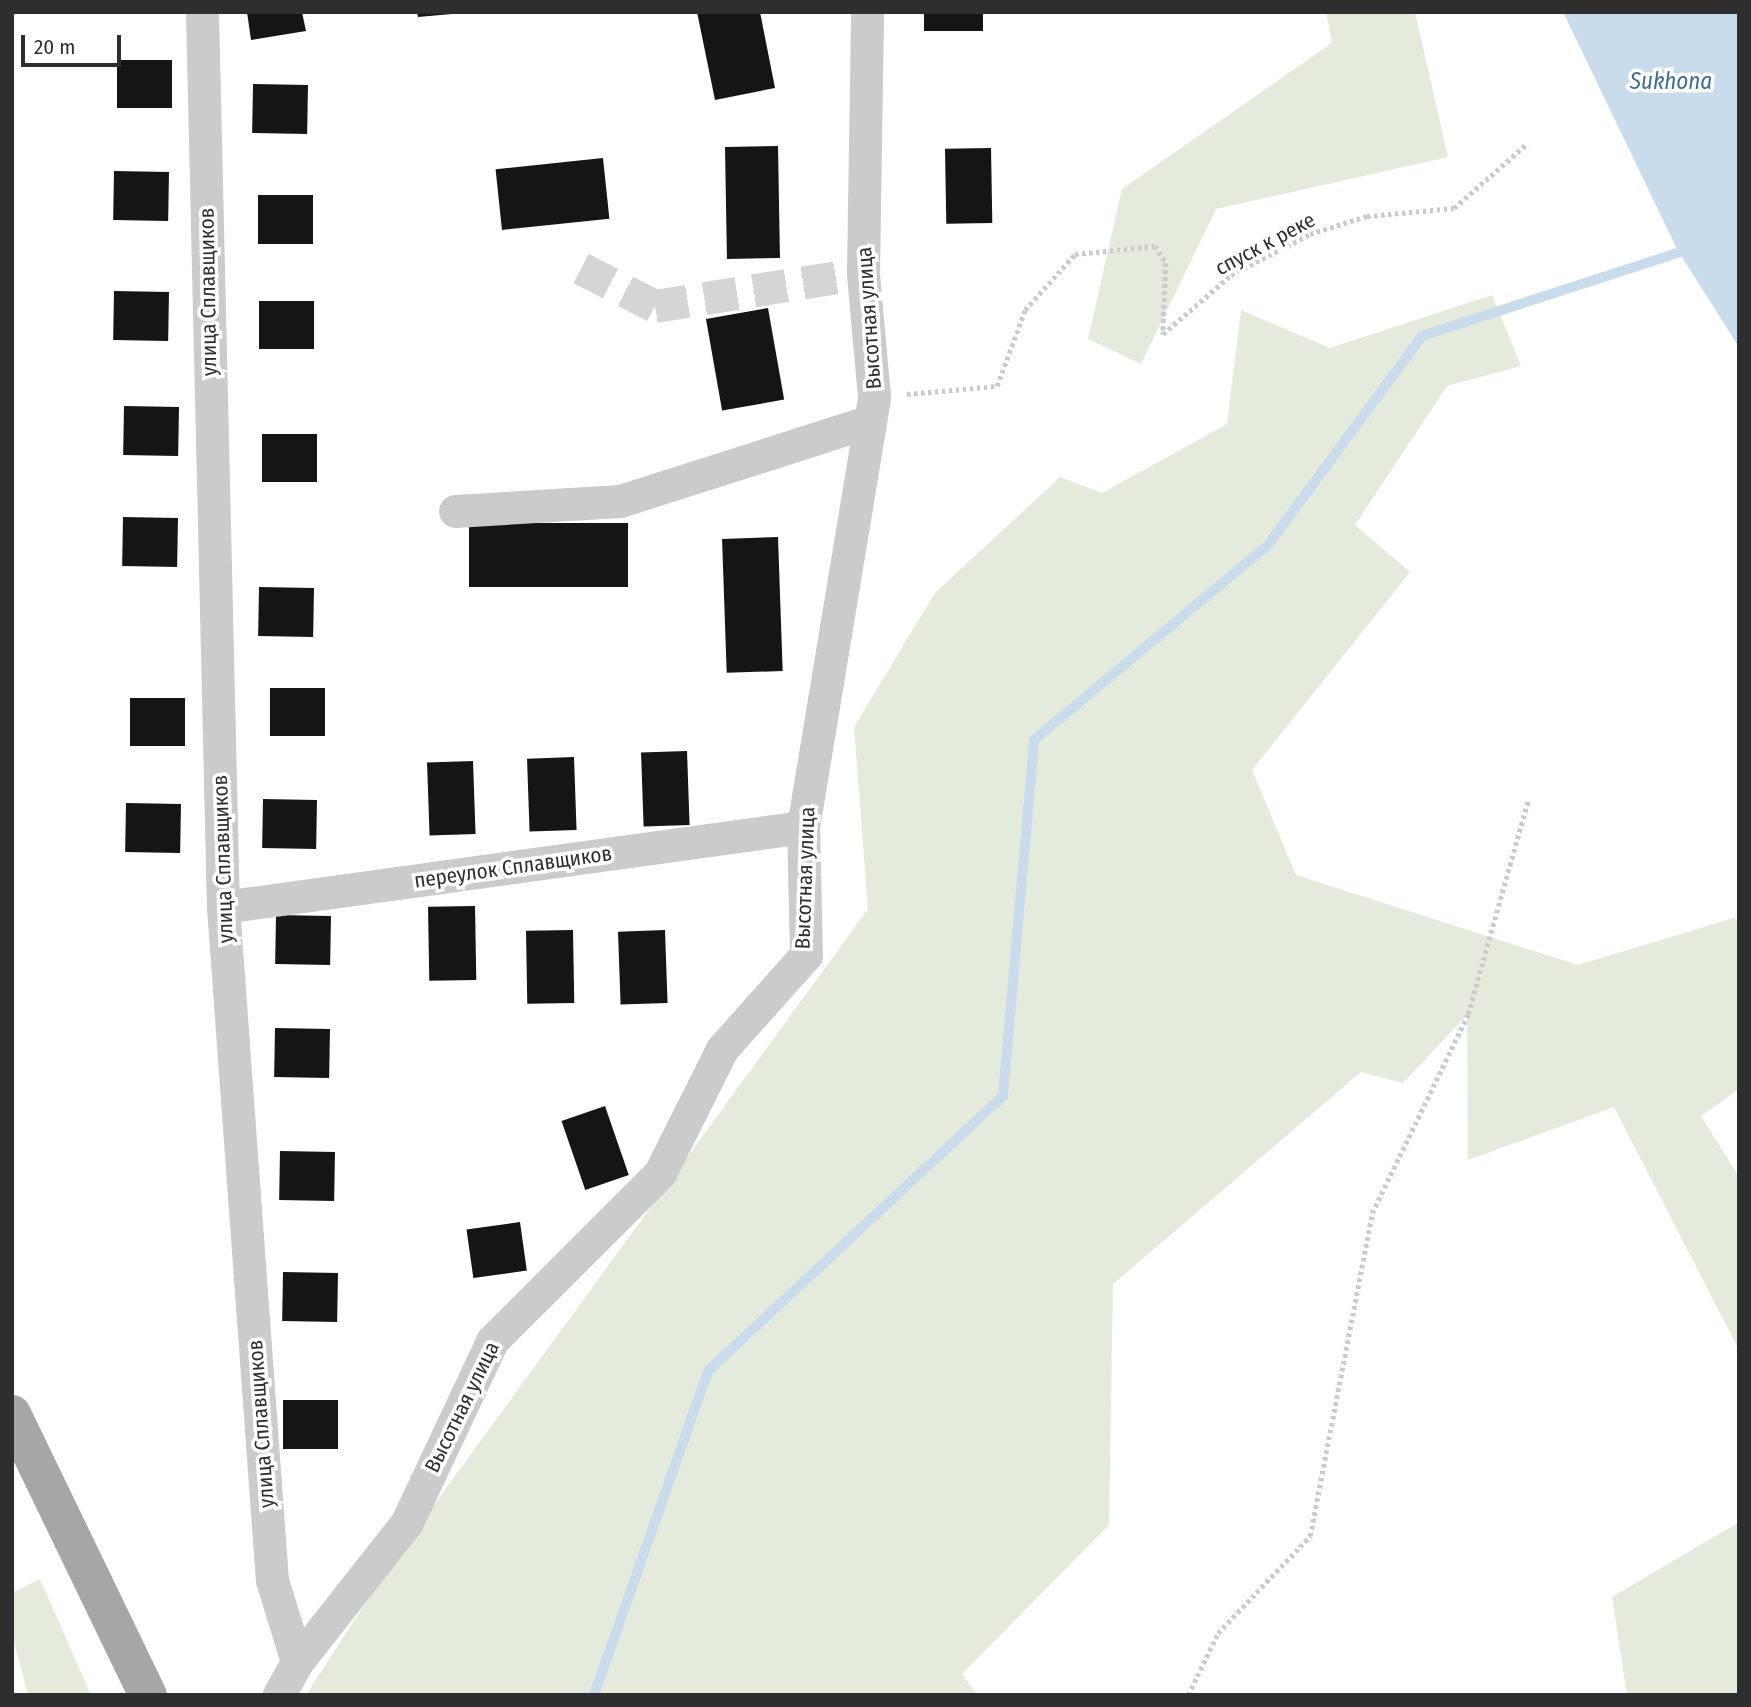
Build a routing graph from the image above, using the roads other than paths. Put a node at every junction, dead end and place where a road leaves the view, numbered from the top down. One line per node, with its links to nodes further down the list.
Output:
1 (202, 12): 6 (street, улица Сплавщиков)
2 (867, 12): 3 (street, Высотная улица)
3 (872, 409): 4 (street); 5 (street, Высотная улица)
4 (455, 511)
5 (803, 827): 6 (street, переулок Сплавщиков); 8 (street, Высотная улица)
6 (223, 906): 8 (street, улица Сплавщиков)
7 (12, 1414): 9 (main road)
8 (298, 1662): 10 (street)
9 (148, 1695)
10 (279, 1695)

